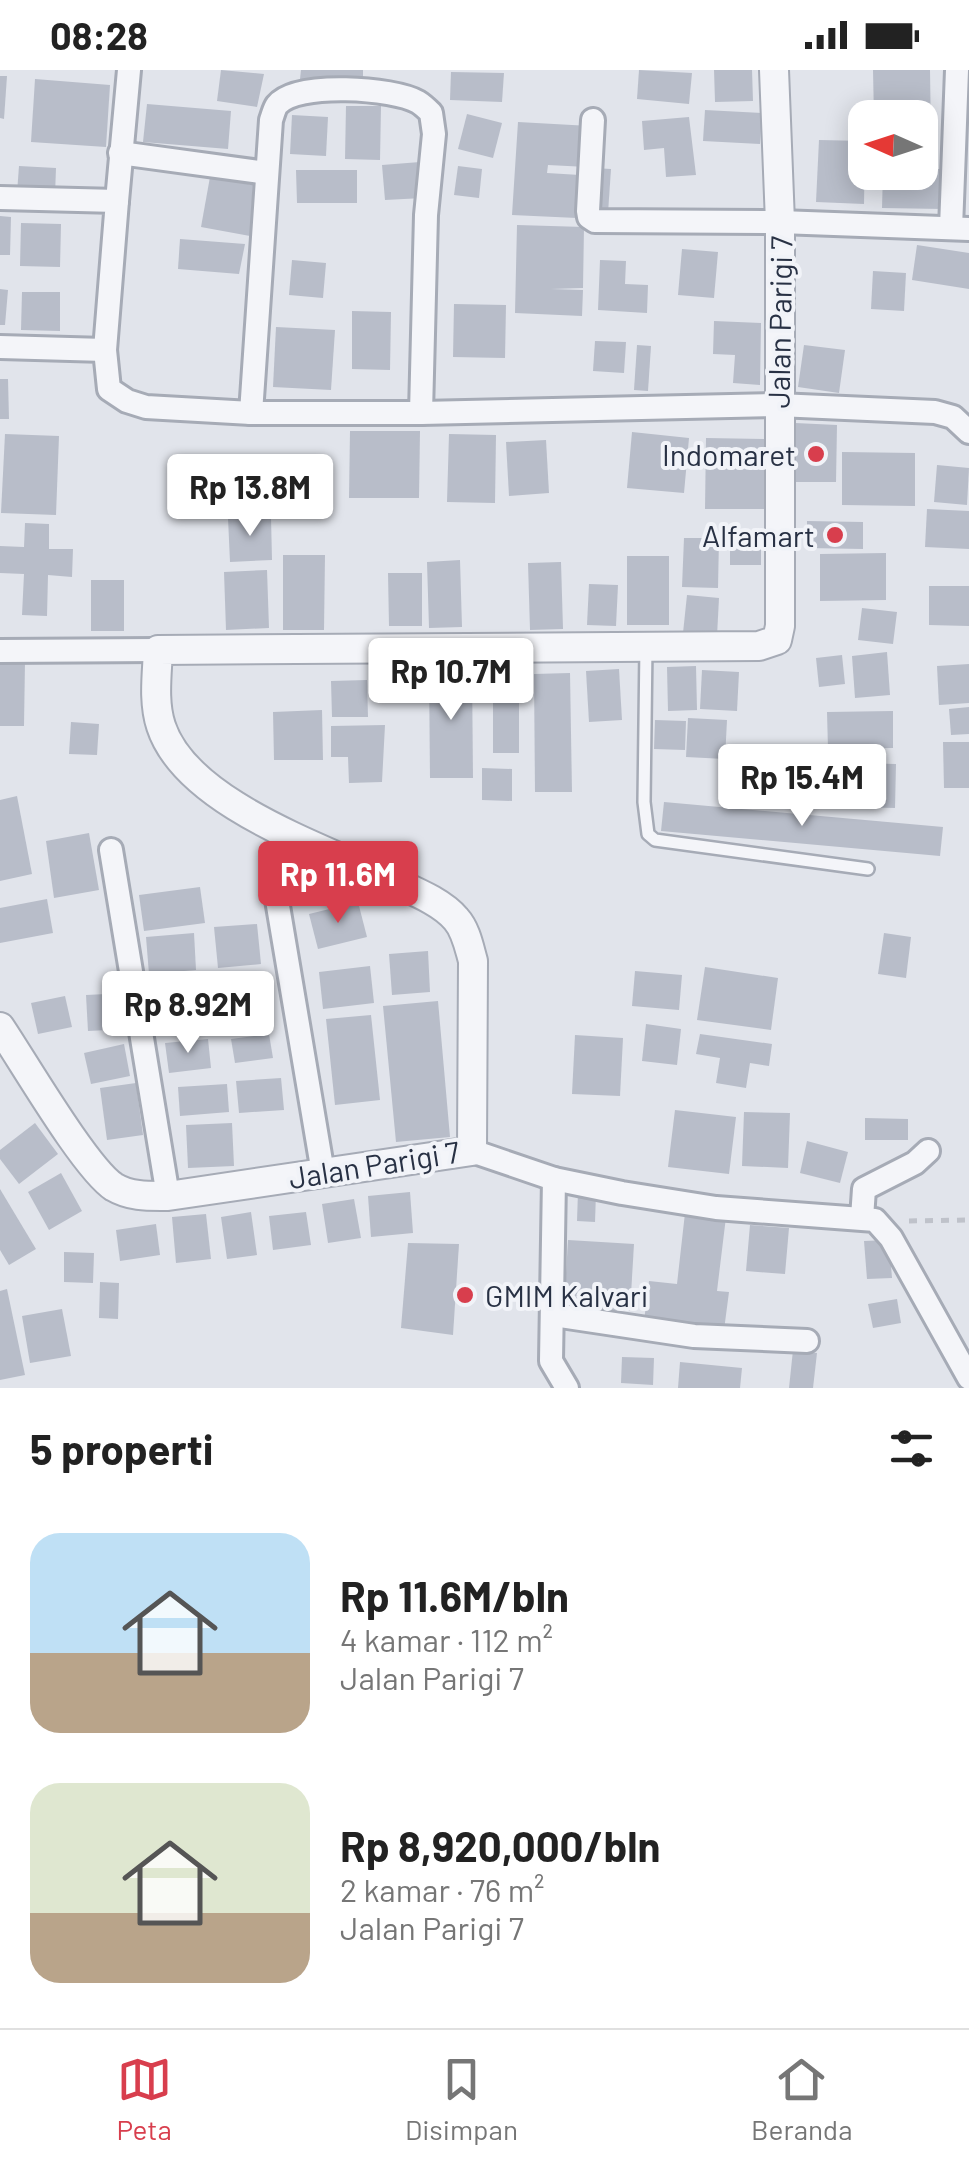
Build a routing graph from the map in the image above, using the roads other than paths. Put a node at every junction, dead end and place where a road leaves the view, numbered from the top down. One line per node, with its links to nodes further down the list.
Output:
1 (129, 70): 5 (street)
2 (774, 70): 9 (street, Jalan Parigi 7)
3 (957, 70): 10 (street)
4 (593, 120): 9 (street)
5 (120, 153): 6 (street); 8 (street)
6 (267, 173): 14 (street); 15 (street)
7 (0, 198): 8 (street)
8 (117, 201): 12 (street)
9 (780, 222): 10 (street); 13 (street, Jalan Parigi 7)
10 (960, 229)
11 (0, 347): 12 (street)
12 (104, 350): 14 (street)
13 (778, 405): 15 (street); 16 (street); 17 (street, Jalan Parigi 7)
14 (252, 413): 15 (street)
15 (421, 413)
16 (969, 432)
17 (646, 646): 19 (street, Jalan Parigi 7); 21 (lane)
18 (0, 650): 19 (street)
19 (158, 650): 24 (street, Jalan Parigi 7)
20 (111, 850): 28 (street)
21 (868, 869)
22 (276, 894): 26 (street)
23 (0, 1027): 28 (street, Jalan Parigi 7)
24 (472, 1151): 26 (street, Jalan Parigi 7); 27 (street)
25 (928, 1151): 29 (street)
26 (323, 1174): 28 (street, Jalan Parigi 7)
27 (554, 1179): 29 (street); 30 (street)
28 (168, 1196)
29 (872, 1221): 32 (street)
30 (554, 1314): 31 (street); 33 (street)
31 (807, 1341)
32 (969, 1378)
33 (567, 1388)

